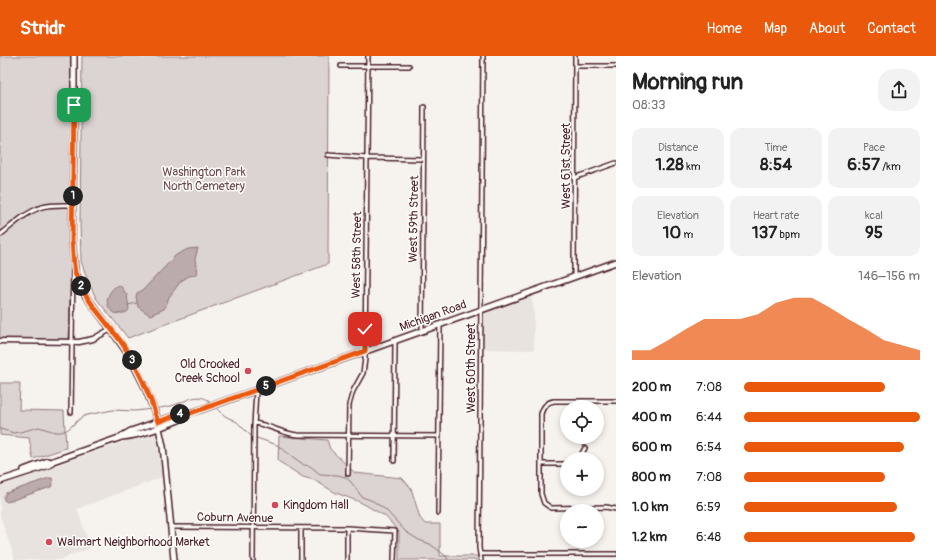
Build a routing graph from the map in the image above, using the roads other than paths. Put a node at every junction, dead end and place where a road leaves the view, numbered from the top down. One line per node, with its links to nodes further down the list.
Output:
1 (74, 56): 16 (main road)
2 (368, 56): 6 (street, West 58th Street)
3 (483, 56): 21 (street, West 60th Street)
4 (575, 56): 8 (street, West 61st Street)
5 (341, 66): 6 (street)
6 (368, 66): 7 (street); 12 (street, West 58th Street)
7 (409, 66)
8 (575, 66): 9 (street); 15 (street, West 61st Street)
9 (616, 66)
10 (424, 107): 13 (street, West 59th Street)
11 (328, 154): 12 (street)
12 (367, 158): 13 (street); 28 (street, West 58th Street)
13 (423, 159): 24 (street, West 59th Street)
14 (616, 163): 15 (street)
15 (574, 178): 20 (street, West 61st Street)
16 (73, 205): 17 (street); 18 (main road)
17 (0, 235)
18 (73, 260): 23 (main road); 27 (street)
19 (616, 262): 20 (main road, Michigan Road)
20 (574, 277): 21 (main road, Michigan Road)
21 (481, 310): 22 (main road, Michigan Road); 50 (street, West 60th Street)
22 (440, 324): 24 (main road, Michigan Road); 36 (street)
23 (111, 329): 27 (street); 32 (main road)
24 (422, 331): 25 (main road, Michigan Road)
25 (395, 340): 28 (main road, Michigan Road); 35 (street)
26 (0, 341): 27 (street)
27 (72, 342): 31 (street)
28 (365, 351): 29 (main road, Michigan Road); 34 (street, West 58th Street)
29 (256, 390): 32 (main road, Michigan Road); 33 (street)
30 (616, 401): 40 (street)
31 (70, 412)
32 (158, 424): 43 (main road, Michigan Road); 46 (main road)
33 (254, 425): 34 (street); 47 (street)
34 (348, 436): 35 (street); 42 (street, West 58th Street)
35 (394, 436): 36 (street); 39 (street)
36 (439, 436): 45 (street)
37 (586, 448): 38 (street)
38 (583, 452)
39 (394, 461)
40 (541, 464): 41 (street); 44 (street)
41 (560, 464)
42 (348, 474)
43 (0, 480)
44 (616, 509)
45 (438, 513)
46 (171, 527): 47 (street, Coburn Avenue); 52 (main road)
47 (253, 528): 48 (street, Coburn Avenue); 53 (street)
48 (301, 528): 49 (street, Coburn Avenue); 54 (street)
49 (347, 528): 55 (street); 56 (street, Coburn Avenue)
50 (480, 554): 51 (street); 57 (street, West 60th Street)
51 (616, 554)
52 (174, 560)
53 (253, 560)
54 (301, 560)
55 (347, 560)
56 (394, 560)
57 (482, 560)

